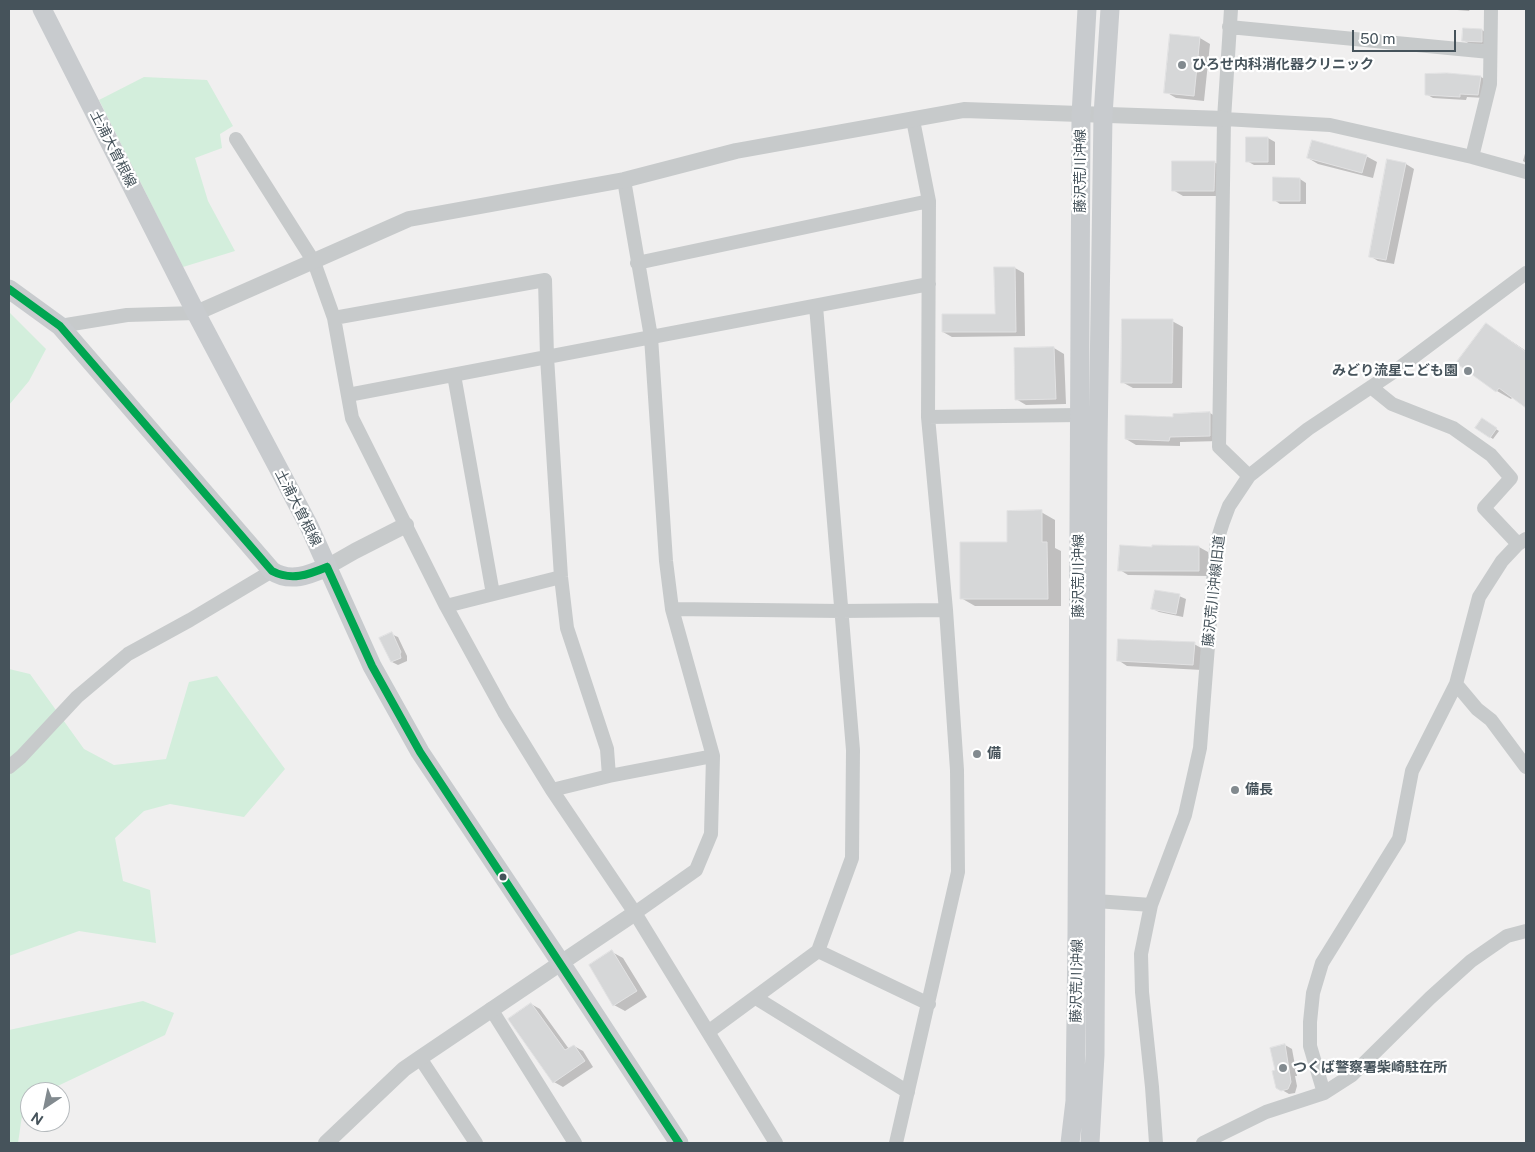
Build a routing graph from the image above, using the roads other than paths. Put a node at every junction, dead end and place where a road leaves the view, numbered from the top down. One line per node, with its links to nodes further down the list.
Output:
1 (42, 9): 23 (main road, 土浦大曽根線)
2 (1087, 9): 8 (main road, 藤沢荒川沖線)
3 (1110, 9): 9 (main road, 藤沢荒川沖線)
4 (1231, 9): 6 (street)
5 (1491, 9): 7 (street)
6 (1229, 28): 7 (street); 10 (street)
7 (1490, 52): 13 (street)
8 (1081, 115): 9 (street); 11 (street); 31 (main road, 藤沢荒川沖線)
9 (1103, 116): 10 (street); 50 (main road, 藤沢荒川沖線)
10 (1224, 119): 13 (street); 33 (street)
11 (913, 120): 15 (street); 16 (street)
12 (236, 139): 17 (street)
13 (1472, 157): 14 (street)
14 (1526, 172)
15 (624, 180): 17 (street); 18 (street)
16 (929, 201): 18 (street); 20 (street)
17 (314, 262): 23 (street); 24 (street)
18 (637, 263): 26 (street)
19 (1526, 273): 29 (street, 藤沢荒川沖線旧道)
20 (929, 284): 22 (street); 32 (street)
21 (9, 289): 25 (main road)
22 (816, 306): 26 (street); 43 (street)
23 (196, 313): 25 (street); 36 (main road, 土浦大曽根線)
24 (334, 318): 27 (street); 30 (street)
25 (60, 326): 37 (main road)
26 (651, 337): 27 (street); 41 (street)
27 (547, 357): 28 (street); 38 (street)
28 (454, 375): 30 (street); 39 (street)
29 (1371, 387): 33 (street, 藤沢荒川沖線旧道); 35 (street)
30 (348, 395): 34 (street)
31 (1080, 415): 32 (street); 69 (main road, 藤沢荒川沖線)
32 (928, 418): 42 (street)
33 (1249, 476): 51 (street, 藤沢荒川沖線旧道)
34 (406, 526): 36 (street); 40 (street)
35 (1522, 542): 44 (street)
36 (327, 567): 37 (main road); 55 (main road, 土浦大曽根線)
37 (272, 571): 47 (street)
38 (562, 577): 39 (street); 48 (street)
39 (493, 594): 40 (street)
40 (446, 606): 49 (street)
41 (672, 609): 43 (street); 45 (street)
42 (946, 610): 43 (street); 57 (street)
43 (841, 611): 54 (street)
44 (1456, 684): 46 (street); 62 (street)
45 (713, 756): 48 (street); 52 (street)
46 (1526, 767)
47 (9, 768)
48 (608, 776): 49 (street)
49 (552, 790): 52 (street)
50 (1096, 901): 51 (street); 70 (main road, 藤沢荒川沖線)
51 (1151, 905): 71 (street, 藤沢荒川沖線旧道)
52 (635, 914): 55 (street); 59 (street)
53 (1526, 931): 62 (street)
54 (818, 951): 56 (street); 57 (street)
55 (561, 963): 58 (street); 66 (main road, 土浦大曽根線)
56 (756, 998): 59 (street); 61 (street)
57 (929, 1004): 61 (street)
58 (491, 1009): 60 (street); 65 (street)
59 (708, 1032): 67 (street)
60 (420, 1058): 63 (street); 64 (street)
61 (908, 1092): 68 (street)
62 (1324, 1093): 72 (street)
63 (326, 1143)
64 (476, 1143)
65 (575, 1143)
66 (679, 1143)
67 (776, 1143)
68 (896, 1143)
69 (1070, 1143)
70 (1090, 1143)
71 (1156, 1143)
72 (1203, 1143)

